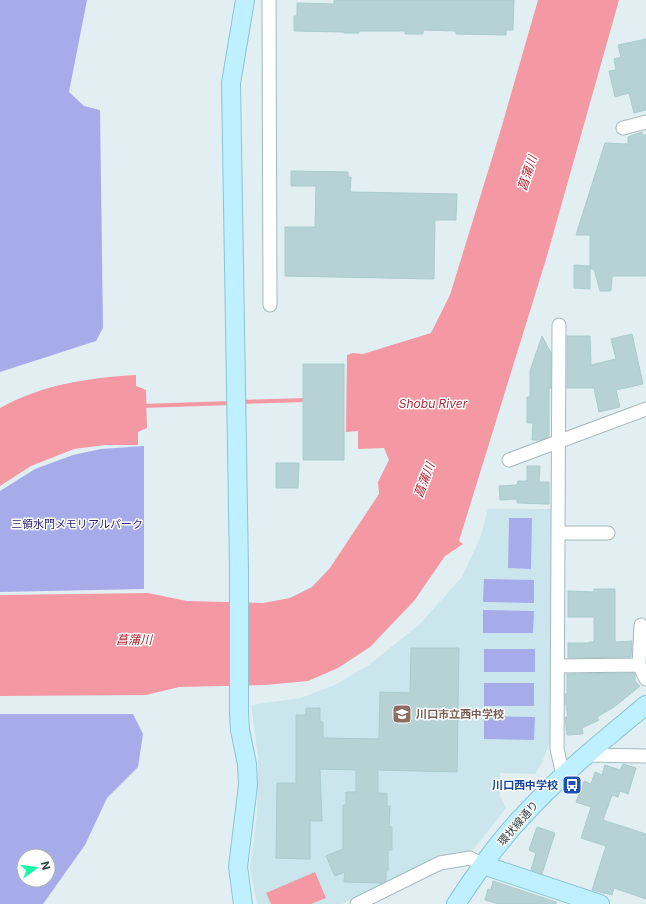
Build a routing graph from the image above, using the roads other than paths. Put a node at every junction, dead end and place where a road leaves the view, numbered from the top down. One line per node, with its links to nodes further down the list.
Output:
1 (245, 0): 21 (street)
2 (269, 0): 5 (street)
3 (646, 122): 4 (street)
4 (623, 128)
5 (270, 305)
6 (559, 325): 8 (street)
7 (646, 409): 8 (street)
8 (558, 442): 9 (street); 11 (street)
9 (509, 460)
10 (608, 532): 11 (street)
11 (558, 533): 14 (street)
12 (641, 625): 13 (street)
13 (638, 665): 14 (street); 15 (street)
14 (558, 666): 19 (street)
15 (646, 679)
16 (646, 706): 17 (street, 環状線通り)
17 (585, 755): 18 (street); 19 (street, 環状線通り)
18 (646, 756)
19 (562, 775): 20 (street, 環状線通り)
20 (484, 864): 22 (street); 23 (street, 環状線通り); 24 (street)
21 (243, 904)
22 (356, 904)
23 (456, 904)
24 (600, 904)

